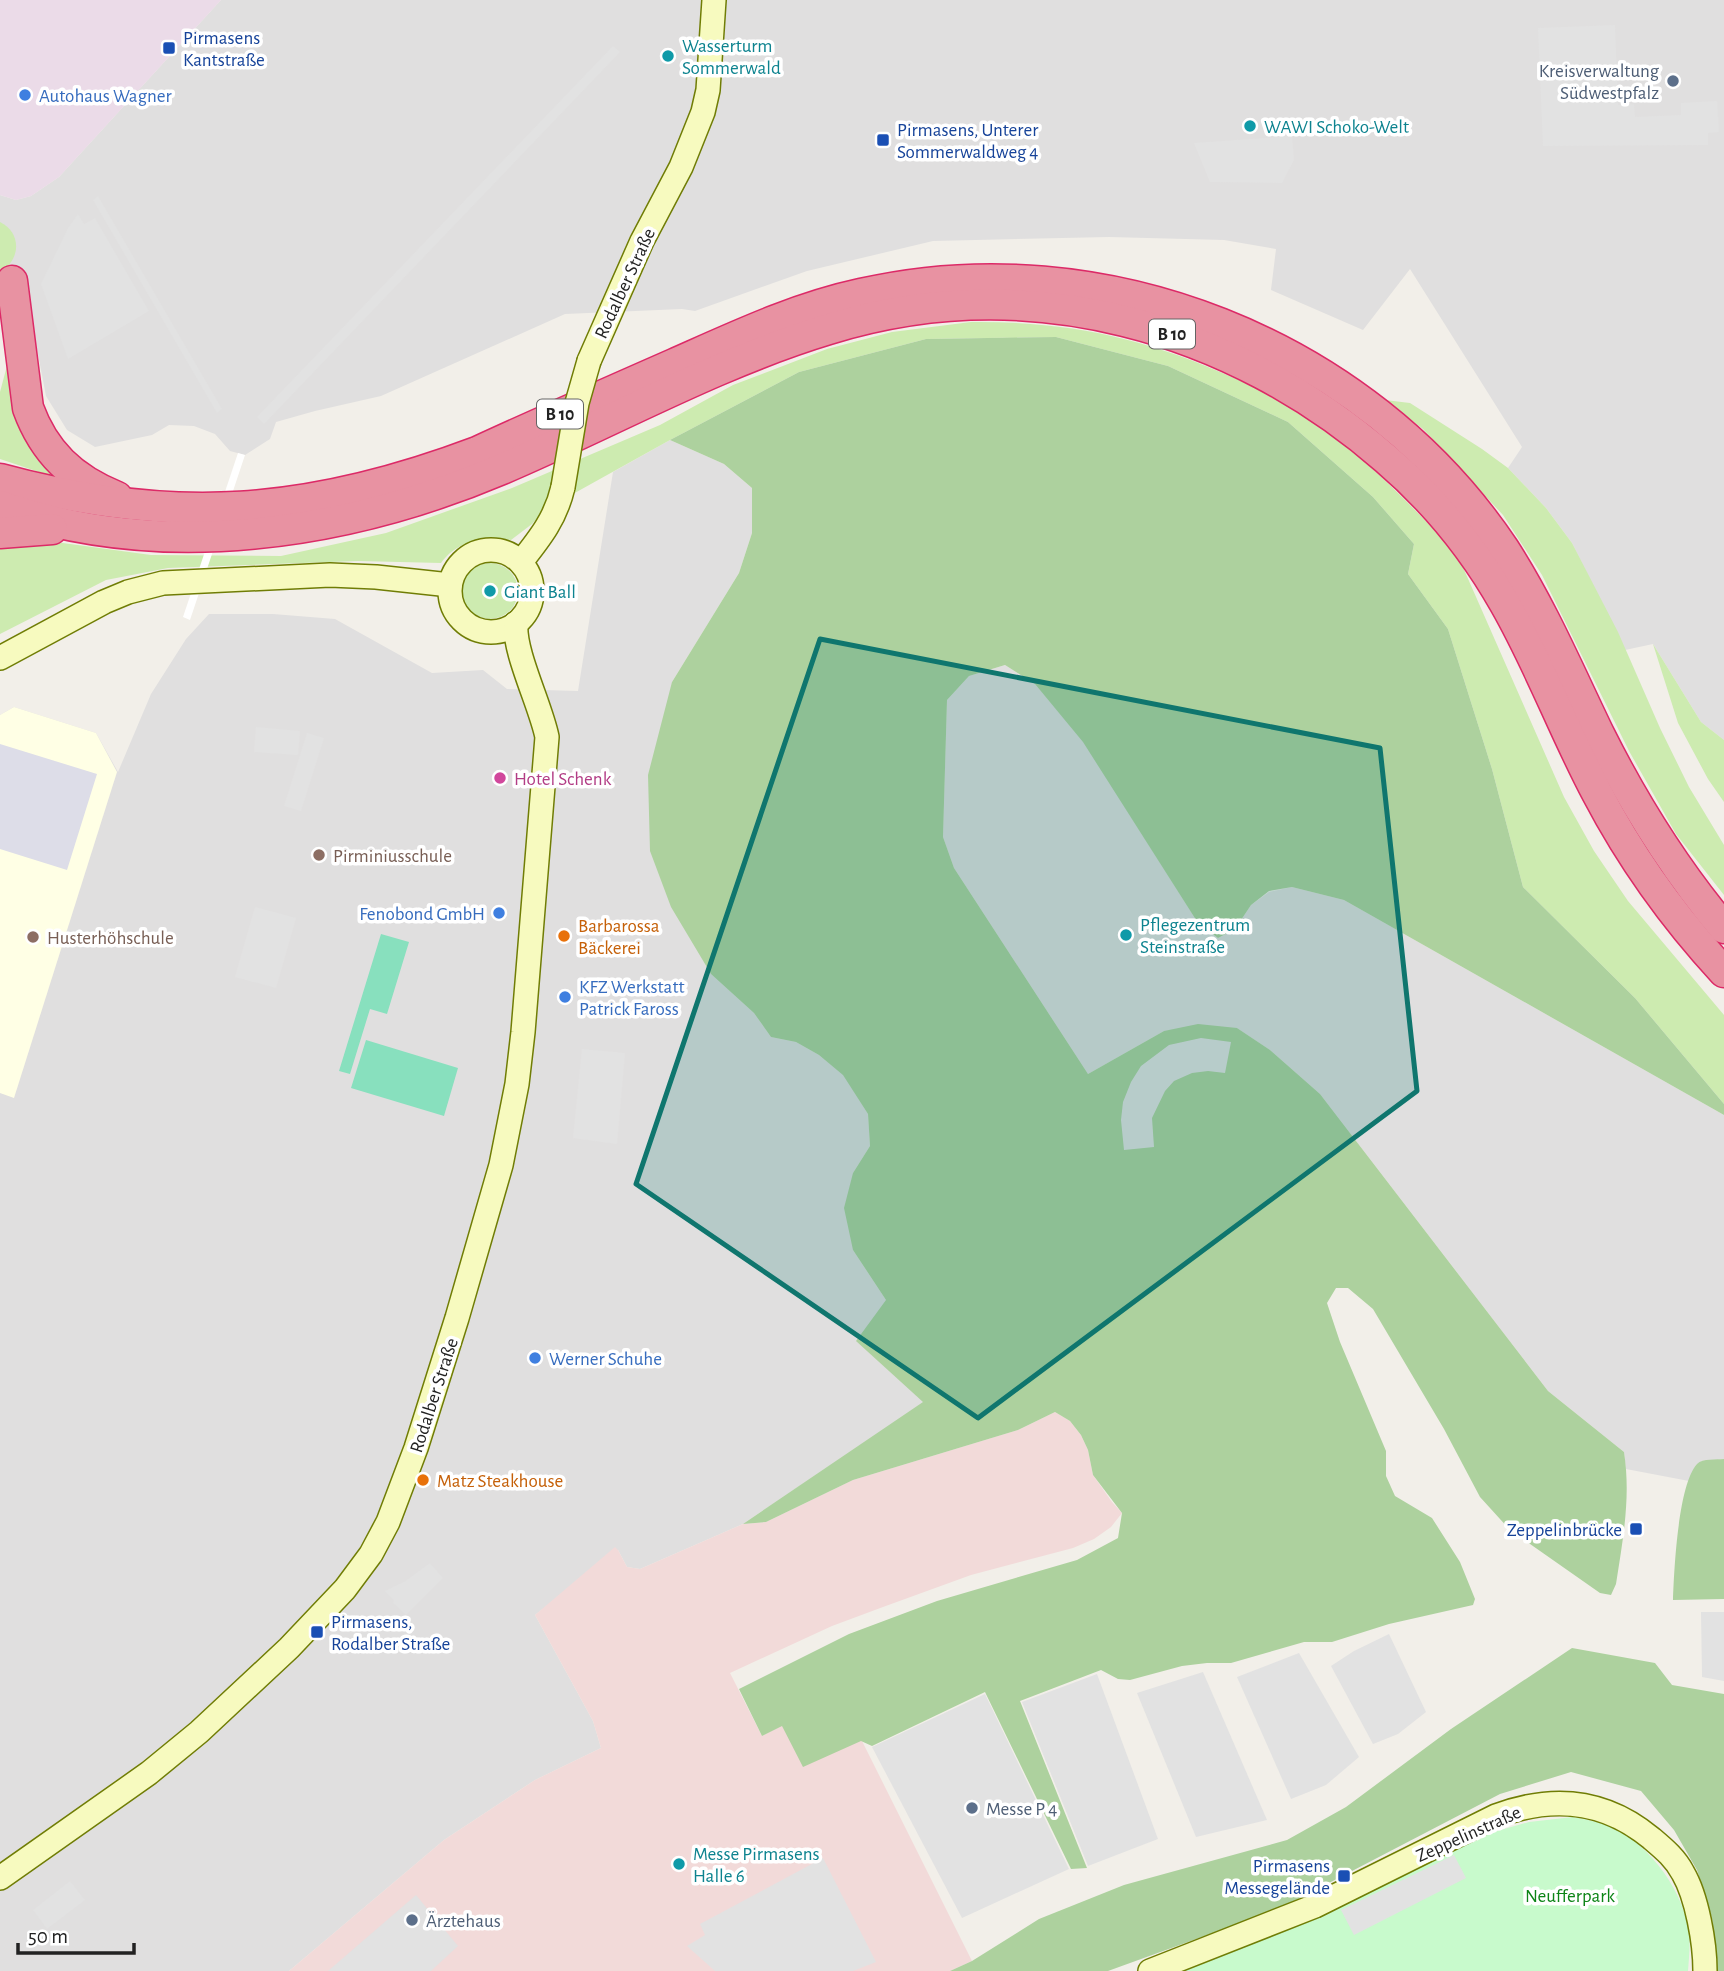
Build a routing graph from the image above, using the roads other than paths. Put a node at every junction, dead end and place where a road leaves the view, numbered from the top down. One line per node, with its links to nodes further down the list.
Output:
1 (714, 0): 10 (main road, Rodalber Straße, bridge)
2 (12, 281): 7 (highway)
3 (0, 315): 4 (highway)
4 (0, 365)
5 (0, 479): 7 (highway, B 10)
6 (0, 506): 8 (highway, B 10)
7 (140, 506): 16 (highway, B 10)
8 (89, 528): 9 (highway); 17 (highway, B 10)
9 (0, 533)
10 (521, 562): 11 (main road); 12 (main road)
11 (450, 585): 13 (main road); 14 (main road)
12 (516, 623): 13 (main road); 15 (main road, Rodalber Straße)
13 (490, 632): 15 (main road, Rodalber Straße)
14 (0, 658)
15 (543, 783): 18 (main road, Rodalber Straße)
16 (1724, 928)
17 (1724, 972)
18 (0, 1878)
19 (1150, 1971): 20 (main road, Zeppelinstraße)
20 (1705, 1971)

